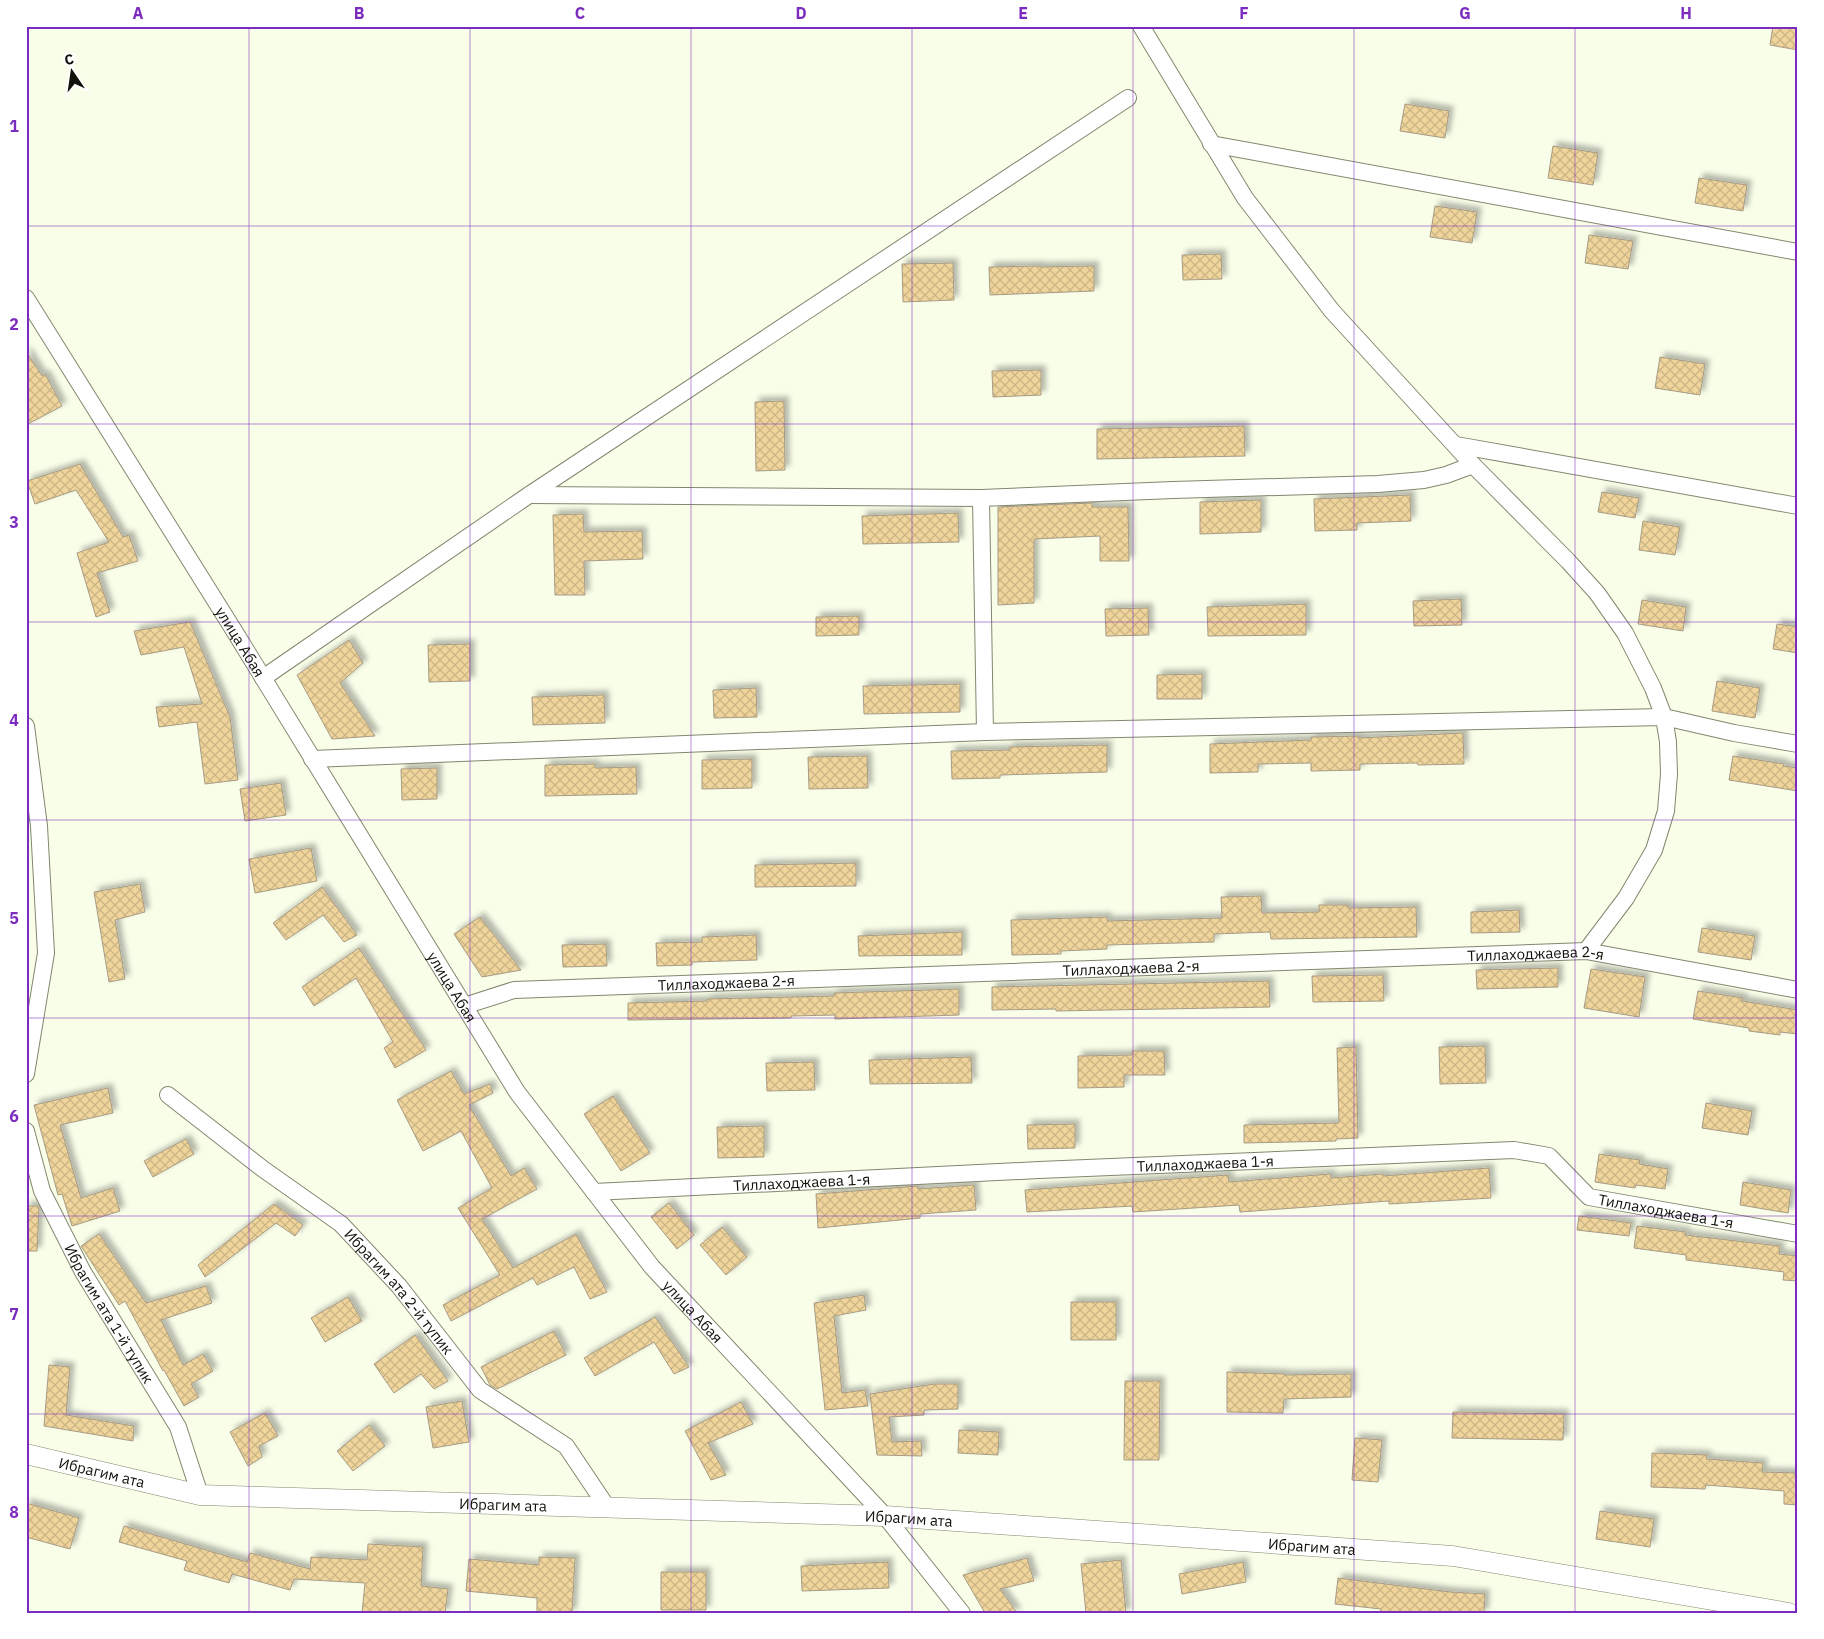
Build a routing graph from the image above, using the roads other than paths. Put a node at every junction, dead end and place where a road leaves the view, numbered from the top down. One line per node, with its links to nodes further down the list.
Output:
1 (1141, 26): 3 (street)
2 (1128, 98): 8 (street)
3 (1211, 144): 4 (street); 6 (street)
4 (1798, 252)
5 (26, 298): 11 (street, улица Абая)
6 (1456, 445): 7 (street); 10 (street)
7 (1473, 465): 9 (street); 12 (street)
8 (529, 495): 9 (street); 11 (street)
9 (981, 498): 14 (street)
10 (1798, 506)
11 (263, 678): 16 (street, улица Абая)
12 (1664, 717): 14 (street); 15 (street); 17 (street)
13 (26, 726): 20 (street)
14 (985, 732): 16 (street)
15 (1798, 744)
16 (312, 758): 19 (street, улица Абая)
17 (1586, 952): 18 (street, Тиллаходжаева 2-я); 19 (street, Тиллаходжаева 2-я)
18 (1798, 990)
19 (464, 1006): 23 (street, улица Абая)
20 (26, 1074)
21 (168, 1095): 27 (street, Ибрагим ата 2-й тупик)
22 (26, 1130): 26 (street, Ибрагим ата 1-й тупик)
23 (594, 1192): 24 (street, Тиллаходжаева 1-я); 28 (street, улица Абая)
24 (1798, 1234)
25 (26, 1454): 26 (street, Ибрагим ата)
26 (200, 1495): 27 (street, Ибрагим ата)
27 (607, 1507): 28 (street, Ибрагим ата)
28 (885, 1516): 29 (street, улица Абая); 30 (street, Ибрагим ата)
29 (962, 1613)
30 (1789, 1613)

